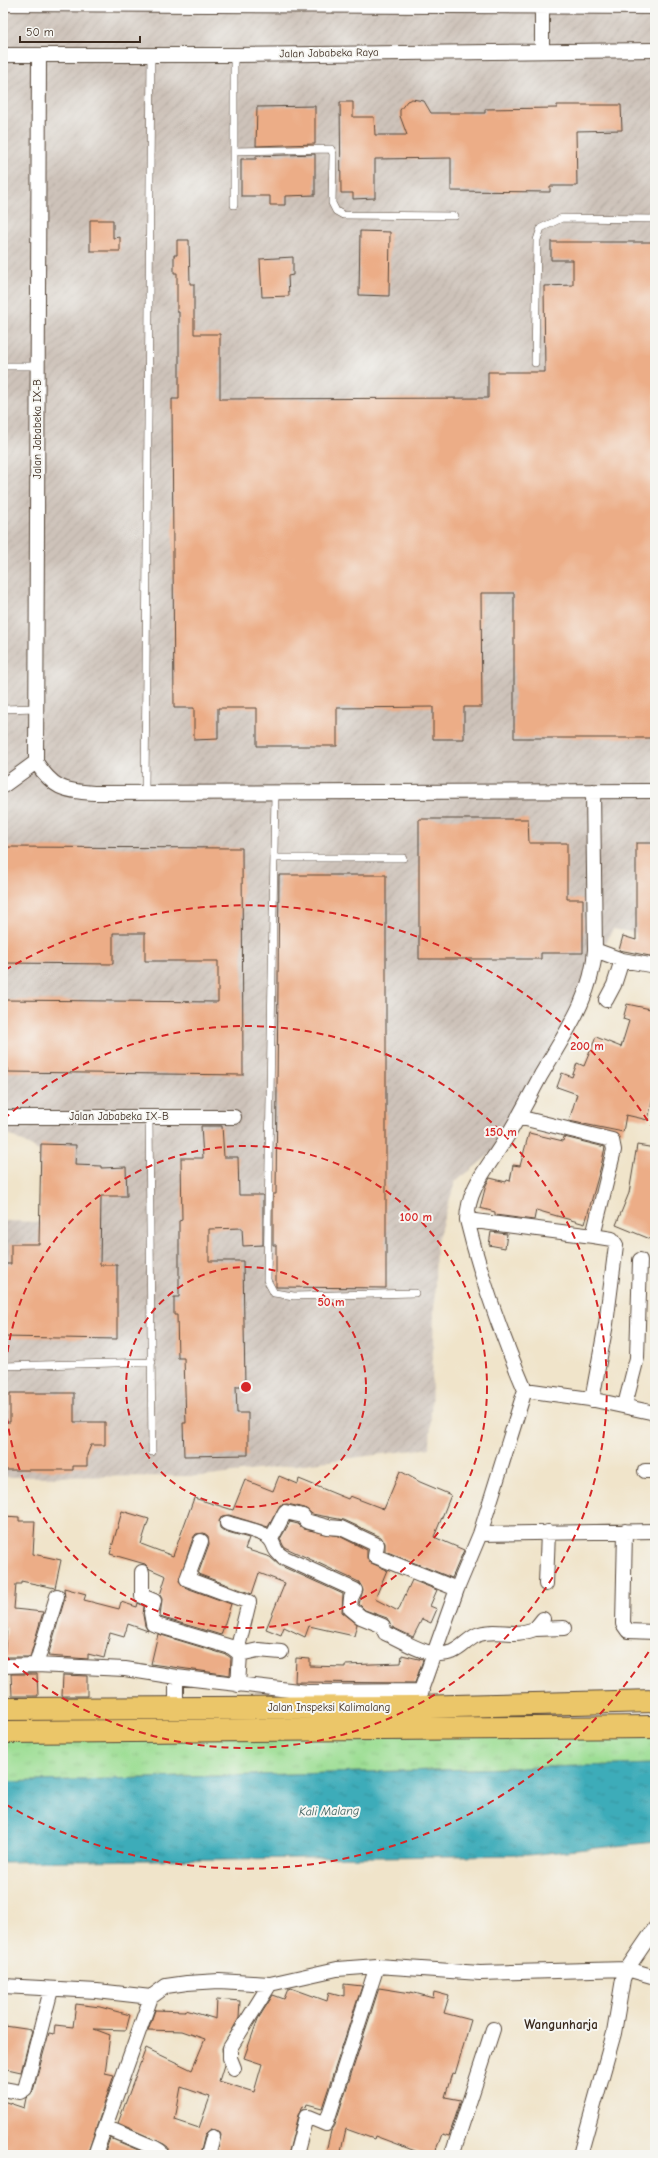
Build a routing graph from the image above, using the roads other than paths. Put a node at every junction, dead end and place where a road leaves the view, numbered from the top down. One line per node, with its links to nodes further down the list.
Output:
1 (3, 4): 2 (street)
2 (542, 5): 3 (street); 4 (street)
3 (655, 7)
4 (542, 50): 5 (street, Jalan Jababeka Raya); 7 (street, Jalan Jababeka Raya)
5 (655, 50)
6 (151, 54): 7 (street, Jalan Jababeka Raya); 9 (street, Jalan Jababeka Raya); 23 (lane)
7 (234, 55): 10 (lane)
8 (3, 56): 9 (street, Jalan Jababeka Raya)
9 (39, 56): 16 (street, Jalan Jababeka IX-B)
10 (234, 151): 11 (lane); 12 (lane)
11 (234, 205)
12 (455, 216)
13 (655, 219): 14 (lane)
14 (535, 363)
15 (3, 366): 16 (lane)
16 (37, 366): 17 (street, Jalan Jababeka IX-B)
17 (37, 708): 18 (lane); 19 (street, Jalan Jababeka IX-B)
18 (3, 709)
19 (36, 762): 20 (street); 23 (street)
20 (3, 786)
21 (594, 791): 22 (street); 24 (street); 27 (street)
22 (655, 791)
23 (145, 792): 24 (street)
24 (275, 792): 25 (lane)
25 (274, 858): 26 (lane); 38 (lane)
26 (403, 858)
27 (596, 950): 28 (street); 34 (street)
28 (622, 960): 29 (street); 30 (street)
29 (655, 966)
30 (606, 1000)
31 (149, 1115): 32 (street, Jalan Jababeka IX-B); 33 (street, Jalan Jababeka IX-B); 39 (lane)
32 (3, 1117)
33 (234, 1117)
34 (518, 1117): 35 (street); 36 (street)
35 (467, 1220): 36 (street); 41 (street)
36 (593, 1236): 42 (street)
37 (640, 1260): 43 (street)
38 (415, 1293)
39 (152, 1362): 40 (lane); 45 (lane)
40 (3, 1366)
41 (524, 1390): 42 (street); 50 (street)
42 (592, 1400): 43 (street)
43 (625, 1405): 44 (street)
44 (655, 1413)
45 (152, 1452)
46 (227, 1523): 51 (street)
47 (625, 1531): 48 (street); 49 (street); 58 (street)
48 (655, 1531)
49 (548, 1532): 50 (street); 54 (street)
50 (480, 1534): 55 (street)
51 (271, 1539): 55 (street); 60 (street)
52 (201, 1541): 61 (street)
53 (142, 1572): 61 (street)
54 (546, 1584)
55 (457, 1589): 60 (street)
56 (57, 1596): 62 (street)
57 (564, 1628): 60 (street)
58 (655, 1632)
59 (281, 1652): 61 (street)
60 (435, 1653): 66 (street)
61 (240, 1654): 65 (street)
62 (36, 1665): 63 (street); 64 (street)
63 (3, 1666)
64 (176, 1677): 65 (street); 68 (street)
65 (238, 1685): 66 (street)
66 (418, 1699): 67 (main road, Jalan Inspeksi Kalimalang); 68 (main road, Jalan Inspeksi Kalimalang)
67 (655, 1701)
68 (176, 1708): 69 (main road, Jalan Inspeksi Kalimalang)
69 (3, 1709)
70 (655, 1727): 71 (main road)
71 (3, 1732)
72 (655, 1928): 74 (street)
73 (377, 1966): 74 (street); 76 (street); 88 (street)
74 (627, 1969): 75 (street); 90 (street)
75 (655, 1977)
76 (270, 1984): 79 (street); 81 (street)
77 (3, 1986): 78 (street)
78 (51, 1990): 79 (street); 82 (street)
79 (151, 1997): 83 (street)
80 (493, 2029): 89 (street)
81 (234, 2068)
82 (3, 2089)
83 (105, 2127): 85 (street); 86 (street)
84 (213, 2138): 87 (street)
85 (95, 2155)
86 (160, 2155)
87 (208, 2155)
88 (296, 2155)
89 (452, 2155)
90 (580, 2155)

